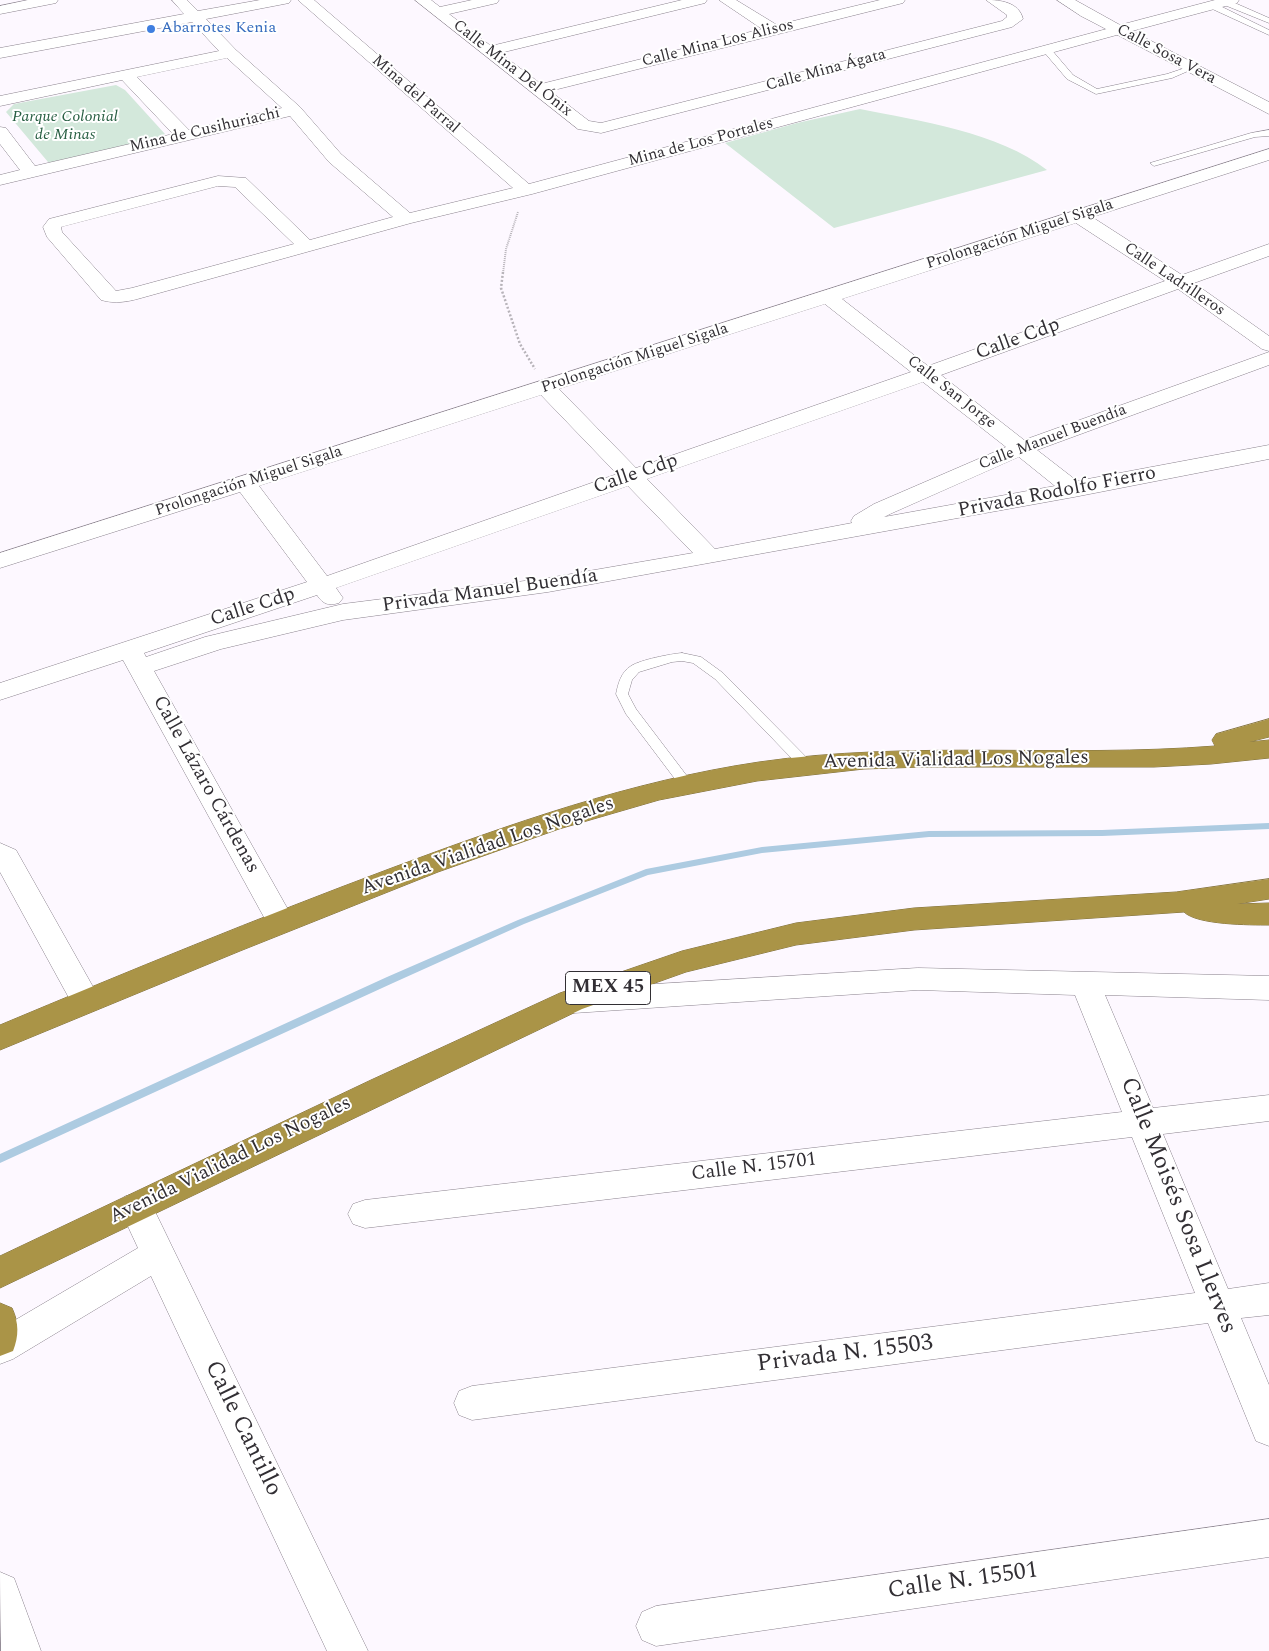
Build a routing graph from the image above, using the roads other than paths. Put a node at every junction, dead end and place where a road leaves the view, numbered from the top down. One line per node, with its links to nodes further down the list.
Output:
1 (51, 0): 13 (street)
2 (179, 0): 16 (street)
3 (284, 0): 16 (street)
4 (305, 0): 41 (street, Mina del Parral)
5 (422, 0): 14 (street, Calle Mina Del Ónix)
6 (492, 0): 14 (street)
7 (700, 0): 24 (street)
8 (726, 0): 19 (street)
9 (898, 0): 19 (street, Calle Mina Los Alisos)
10 (993, 0): 33 (street, Calle Mina Ágata)
11 (1064, 0): 20 (street, Calle Sosa Vera)
12 (1223, 2): 17 (lane); 18 (street, Mina de Los Portales); 22 (lane)
13 (0, 10)
14 (437, 12): 24 (street, Calle Mina Del Ónix)
15 (1121, 12): 18 (street)
16 (195, 16): 25 (street); 26 (street)
17 (1269, 21)
18 (1144, 24): 20 (street, Mina de Los Portales); 21 (street)
19 (774, 30): 29 (street, Calle Mina Los Alisos)
20 (1119, 30): 23 (street, Mina de Los Portales); 27 (street, Calle Sosa Vera)
21 (1161, 32)
22 (1269, 33)
23 (1047, 50): 27 (lane); 41 (street, Mina de Los Portales)
24 (489, 51): 29 (street, Calle Mina Del Ónix)
25 (0, 53)
26 (230, 53): 28 (street); 32 (street)
27 (1191, 68): 31 (street, Calle Sosa Vera)
28 (126, 75): 30 (street); 36 (street)
29 (539, 88): 33 (street, Calle Mina Del Ónix)
30 (0, 101)
31 (1269, 109)
32 (294, 110): 36 (street, Mina de Cusihuriachi); 43 (street)
33 (606, 128)
34 (0, 132): 39 (street)
35 (1269, 133): 38 (lane)
36 (185, 136): 39 (street, Mina de Cusihuriachi)
37 (1269, 154): 42 (street, Prolongación Miguel Sigala)
38 (1154, 163)
39 (31, 172): 40 (street, Mina de Cusihuriachi)
40 (0, 180)
41 (526, 190): 43 (street, Mina de Los Portales)
42 (1078, 216): 46 (street, Calle Ladrilleros); 47 (street, Prolongación Miguel Sigala)
43 (406, 219): 44 (street, Mina de Los Portales)
44 (307, 247): 44 (street, Mina de Los Portales)
45 (1269, 250): 46 (street, Calle Cdp)
46 (1180, 282): 48 (street, Calle Ladrilleros); 50 (street, Calle Cdp)
47 (828, 297): 50 (street, Calle San Jorge); 51 (street, Prolongación Miguel Sigala)
48 (1269, 345)
49 (1269, 358): 52 (street, Calle Manuel Buendía)
50 (925, 374): 52 (street, Calle San Jorge); 54 (street, Calle Cdp)
51 (545, 387): 54 (street); 55 (street, Prolongación Miguel Sigala)
52 (1022, 448): 56 (street, Calle San Jorge); 57 (street, Calle Manuel Buendía)
53 (1269, 452): 56 (street, Privada Rodolfo Fierro)
54 (633, 476): 59 (street); 60 (street, Calle Cdp)
55 (246, 483): 58 (street, Prolongación Miguel Sigala); 60 (street)
56 (1074, 490): 57 (street, Privada Rodolfo Fierro)
57 (844, 532): 59 (street, Privada Manuel Buendía)
58 (4, 554)
59 (710, 557): 61 (street, Privada Manuel Buendía)
60 (320, 586): 61 (street); 62 (street, Calle Cdp)
61 (343, 612): 62 (street, Privada Manuel Buendía)
62 (134, 658): 63 (street, Calle Cdp); 73 (street, Calle Lázaro Cárdenas)
63 (0, 692)
64 (1269, 728): 66 (highway)
65 (1269, 749): 66 (highway, Avenida Vialidad Los Nogales)
66 (1160, 758): 67 (highway, Avenida Vialidad Los Nogales)
67 (806, 765): 68 (highway, Avenida Vialidad Los Nogales); 68 (lane)
68 (686, 784): 73 (highway, Avenida Vialidad Los Nogales)
69 (0, 853): 76 (street)
70 (1269, 889): 71 (highway, Avenida Vialidad Los Nogales / MEX 45)
71 (1176, 903): 72 (highway); 77 (highway, Avenida Vialidad Los Nogales / MEX 45)
72 (1269, 914)
73 (281, 922): 76 (highway, Avenida Vialidad Los Nogales)
74 (1085, 983): 75 (street, Avenida Vialidad Los Nogales); 77 (street, Avenida Vialidad Los Nogales); 80 (street, Calle Moisés Sosa Llerves)
75 (1269, 988)
76 (86, 1001): 78 (highway, Avenida Vialidad Los Nogales)
77 (571, 1001): 81 (highway, Avenida Vialidad Los Nogales / MEX 45)
78 (0, 1038)
79 (1269, 1108): 80 (street, Calle N. 15701)
80 (1142, 1123): 82 (street, Calle N. 15701); 86 (street, Calle Moisés Sosa Llerves)
81 (136, 1207): 83 (street, Calle Cantillo); 84 (highway, Avenida Vialidad Los Nogales / MEX 45)
82 (365, 1214)
83 (158, 1254): 89 (street); 96 (street, Calle Cantillo)
84 (0, 1273)
85 (1269, 1299): 86 (street, Privada N. 15503)
86 (1218, 1306): 90 (street, Privada N. 15503); 91 (street, Calle Moisés Sosa Llerves)
87 (0, 1319): 88 (highway)
88 (0, 1340)
89 (0, 1348)
90 (472, 1403)
91 (1269, 1429)
92 (1269, 1538): 94 (street, Calle N. 15501)
93 (0, 1592): 95 (street)
94 (656, 1626)
95 (21, 1651)
96 (348, 1651)

